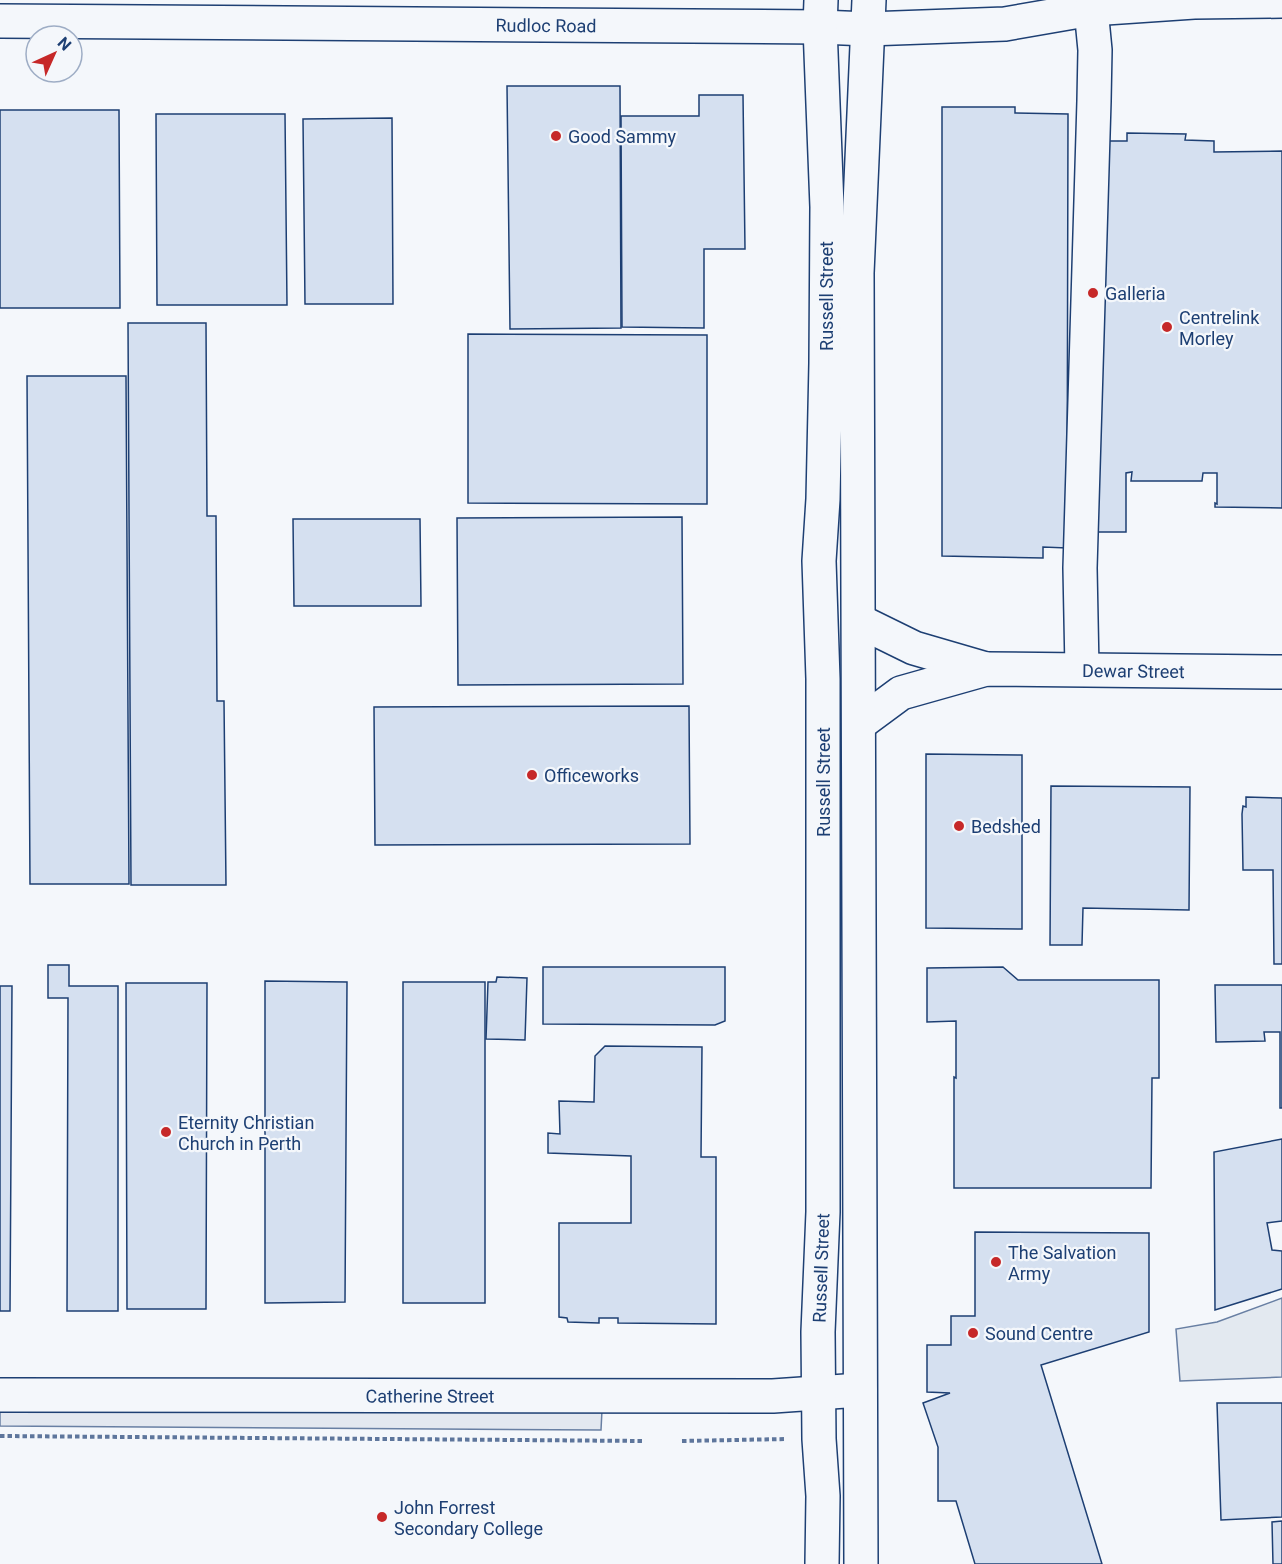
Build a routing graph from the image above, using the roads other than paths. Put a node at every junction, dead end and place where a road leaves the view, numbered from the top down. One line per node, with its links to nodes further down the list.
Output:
1 (1282, 1): 2 (main road, Rudloc Road)
2 (1080, 5): 5 (main road, Rudloc Road); 9 (main road)
3 (84, 10): 4 (main road, Rudloc Road); 6 (main road, Rudloc Road)
4 (821, 13): 5 (main road, Rudloc Road); 12 (main road, Russell Street)
5 (869, 15): 7 (main road, Russell Street)
6 (0, 21)
7 (859, 621): 8 (main road, Dewar Street); 11 (main road, Russell Street)
8 (986, 669): 9 (main road, Dewar Street); 13 (main road, Dewar Street)
9 (1082, 669): 10 (main road, Dewar Street)
10 (1282, 672)
11 (859, 679): 12 (main road); 13 (main road, Russell Street)
12 (823, 680): 15 (main road, Russell Street)
13 (859, 724): 14 (main road, Russell Street)
14 (860, 1390): 15 (main road, Catherine Street); 18 (main road, Russell Street)
15 (819, 1393): 16 (main road, Catherine Street); 17 (main road, Russell Street)
16 (0, 1395)
17 (822, 1564)
18 (861, 1564)

